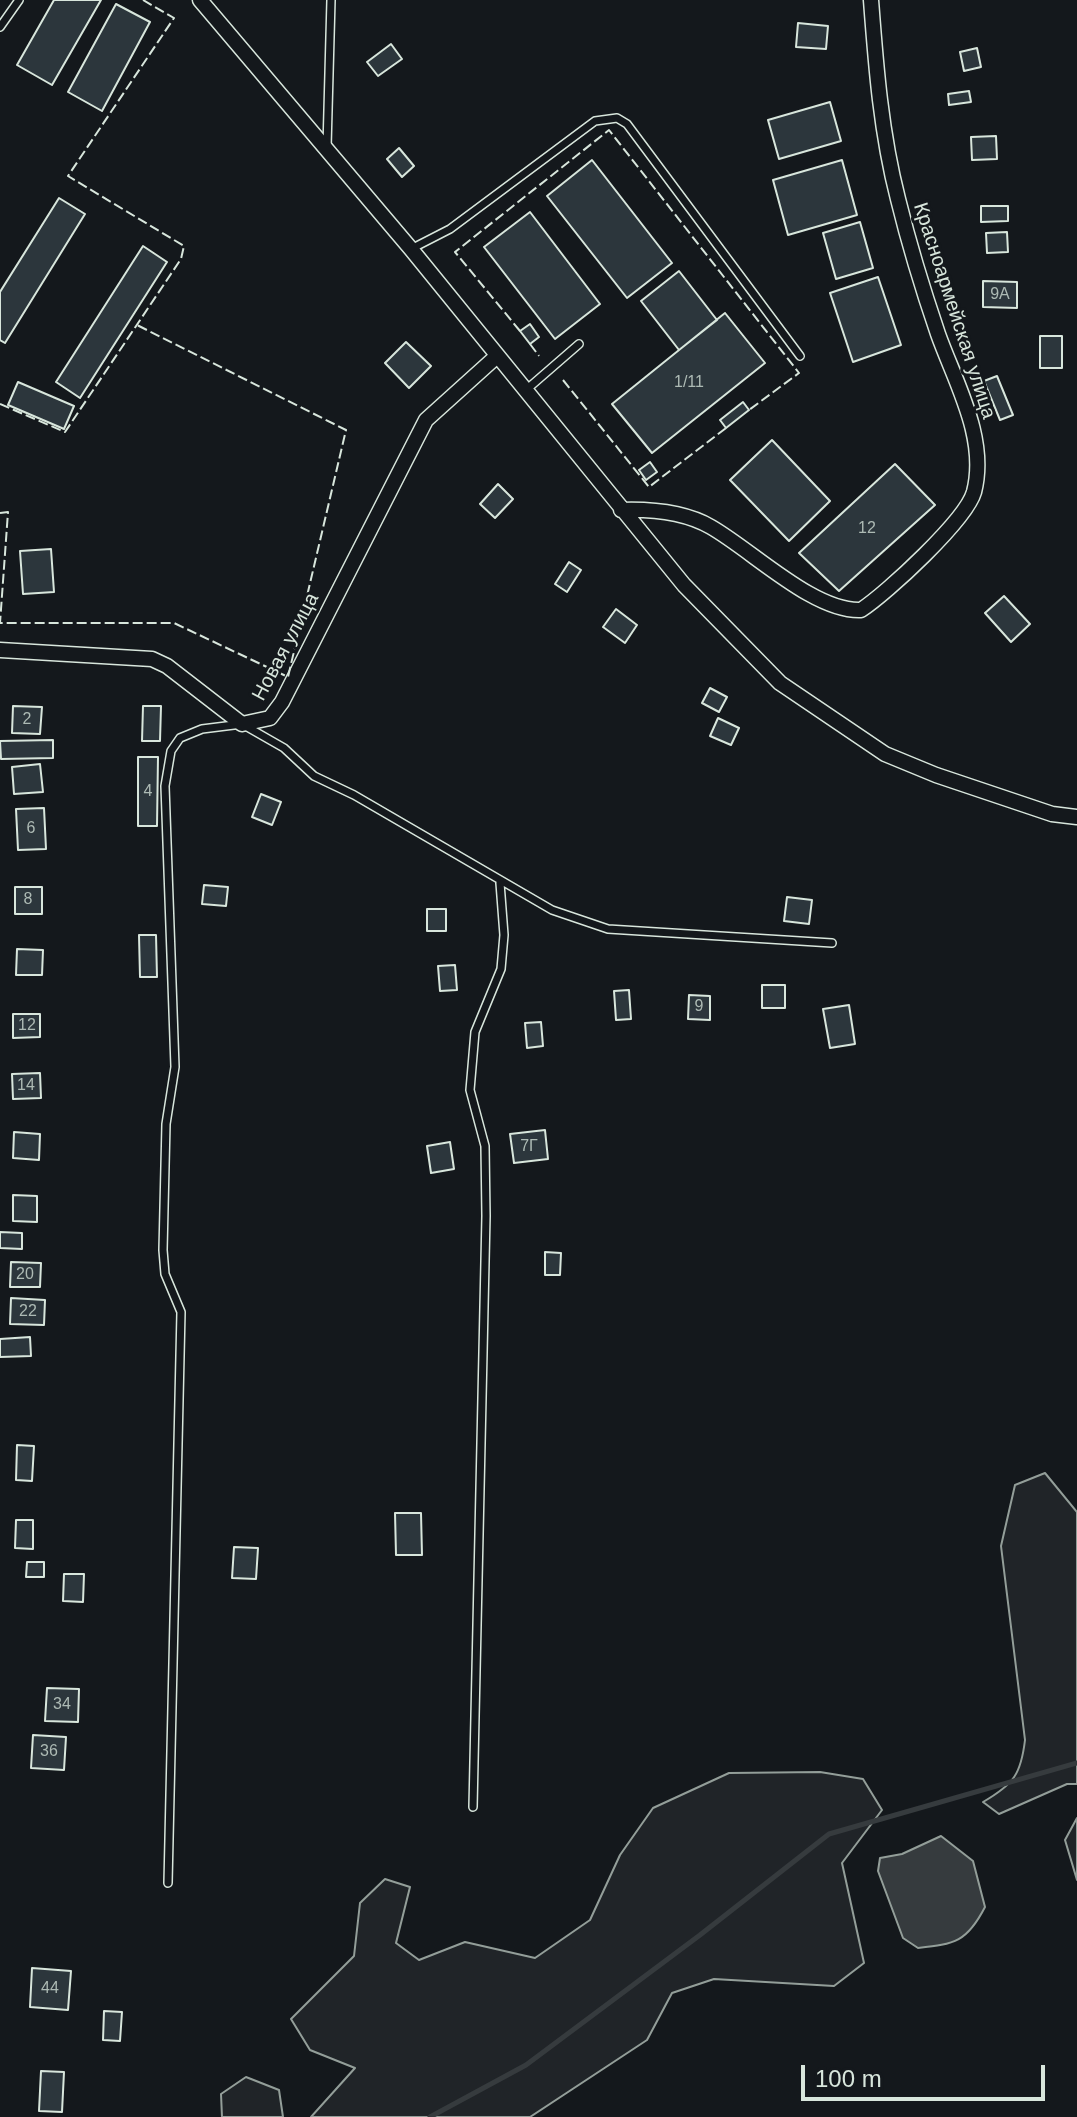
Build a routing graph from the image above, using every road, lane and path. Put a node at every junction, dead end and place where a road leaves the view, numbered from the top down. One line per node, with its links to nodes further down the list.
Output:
1 (19, 0): 5 (lane)
2 (200, 0): 6 (street)
3 (331, 0): 6 (lane)
4 (871, 0): 12 (street, Красноармейская улица)
5 (0, 27)
6 (327, 149): 7 (street)
7 (411, 249): 9 (street); 10 (lane)
8 (579, 344): 11 (lane)
9 (497, 356): 11 (street); 14 (street, Новая улица)
10 (800, 356)
11 (525, 391): 12 (street)
12 (621, 510): 15 (street)
13 (0, 650): 14 (street, Новая улица)
14 (242, 724): 16 (lane); 19 (lane)
15 (1077, 817)
16 (500, 883): 17 (lane); 18 (lane)
17 (832, 943)
18 (473, 1807)
19 (168, 1883)

